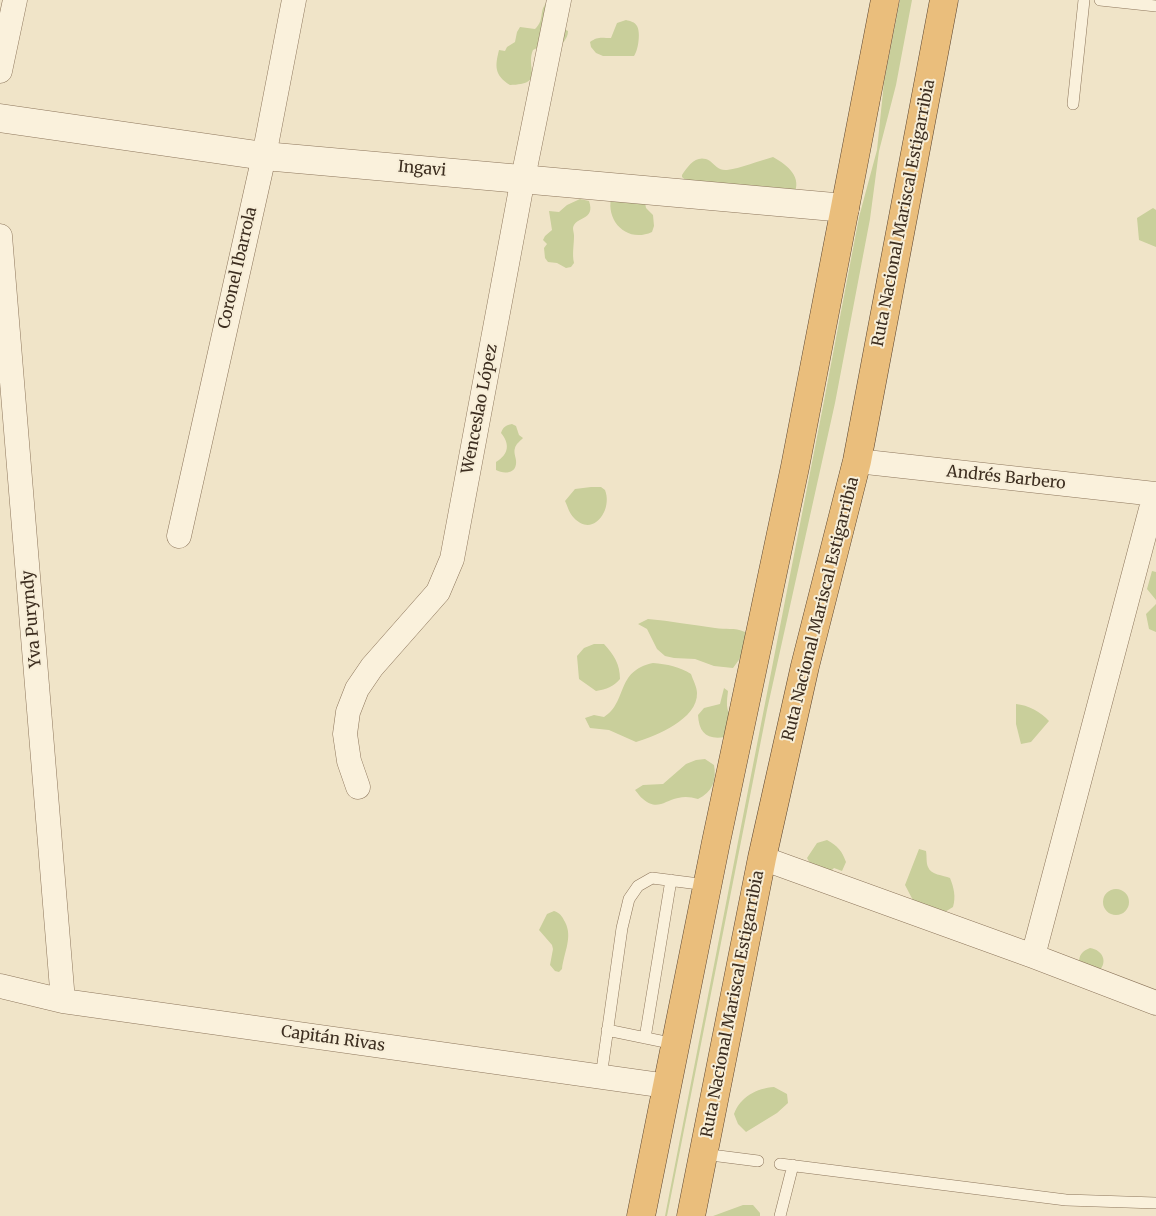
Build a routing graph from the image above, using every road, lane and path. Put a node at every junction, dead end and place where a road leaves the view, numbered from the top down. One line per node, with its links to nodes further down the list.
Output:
1 (15, 0): 9 (street)
2 (294, 0): 12 (street, Coronel Ibarrola)
3 (560, 0): 13 (street, Wenceslao López)
4 (885, 0): 14 (highway)
5 (944, 0): 16 (highway, Ruta Nacional Mariscal Estigarribia)
6 (1084, 0): 10 (lane)
7 (1100, 0): 8 (lane)
8 (1156, 6)
9 (0, 71)
10 (1073, 104)
11 (0, 118): 12 (street, Ingavi)
12 (264, 156): 13 (street, Ingavi); 18 (street, Coronel Ibarrola)
13 (523, 178): 14 (street, Ingavi); 19 (street, Wenceslao López)
14 (845, 208): 22 (highway)
15 (0, 236): 25 (street, Yva Puryndy)
16 (857, 461): 17 (street, Andrés Barbero); 20 (highway, Ruta Nacional Mariscal Estigarribia)
17 (1156, 494): 23 (street)
18 (178, 536)
19 (358, 787)
20 (762, 858): 23 (street); 32 (highway, Ruta Nacional Mariscal Estigarribia)
21 (671, 880): 22 (lane); 27 (lane); 28 (lane)
22 (707, 885): 29 (highway)
23 (1033, 956): 26 (street)
24 (0, 986): 25 (street, Capitán Rivas)
25 (63, 1002): 30 (street, Capitán Rivas)
26 (1156, 1003)
27 (608, 1030): 28 (lane); 30 (lane)
28 (645, 1038): 29 (lane)
29 (675, 1044): 31 (highway)
30 (601, 1077): 31 (street, Capitán Rivas)
31 (667, 1086): 37 (highway)
32 (703, 1154): 33 (lane); 38 (highway, Ruta Nacional Mariscal Estigarribia)
33 (758, 1161)
34 (780, 1164): 35 (lane)
35 (792, 1166): 36 (lane); 39 (lane)
36 (1156, 1203)
37 (641, 1216)
38 (691, 1216)
39 (780, 1216)

